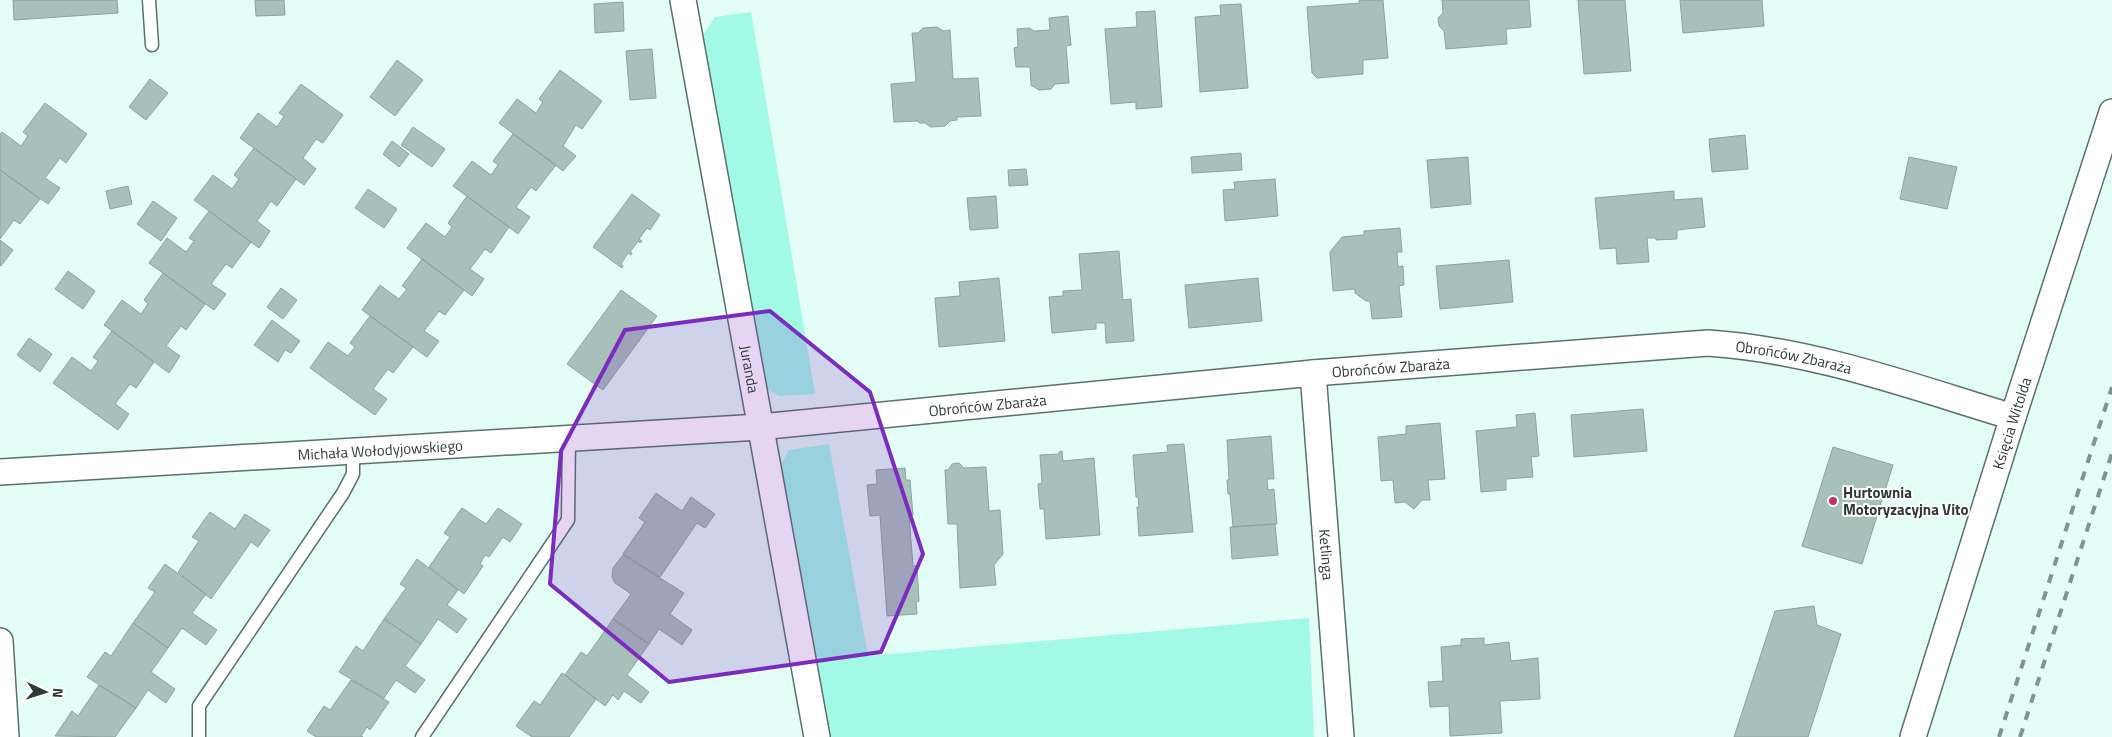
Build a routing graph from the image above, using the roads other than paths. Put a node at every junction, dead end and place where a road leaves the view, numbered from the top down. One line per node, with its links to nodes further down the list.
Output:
1 (149, 0): 3 (lane)
2 (683, 0): 7 (street, Juranda)
3 (152, 45)
4 (2112, 112): 6 (street, Księcia Witolda)
5 (1313, 373): 6 (street, Obrońców Zbaraża); 7 (street, Obrońców Zbaraża); 16 (street, Ketlinga)
6 (2013, 417): 17 (street, Księcia Witolda)
7 (760, 427): 8 (street, Michała Wołodyjowskiego); 15 (street, Juranda)
8 (569, 438): 9 (street, Michała Wołodyjowskiego); 14 (lane)
9 (353, 451): 10 (street, Michała Wołodyjowskiego); 13 (lane)
10 (0, 472)
11 (0, 641): 12 (street)
12 (6, 737)
13 (199, 737)
14 (422, 737)
15 (817, 737)
16 (1341, 737)
17 (1913, 737)

